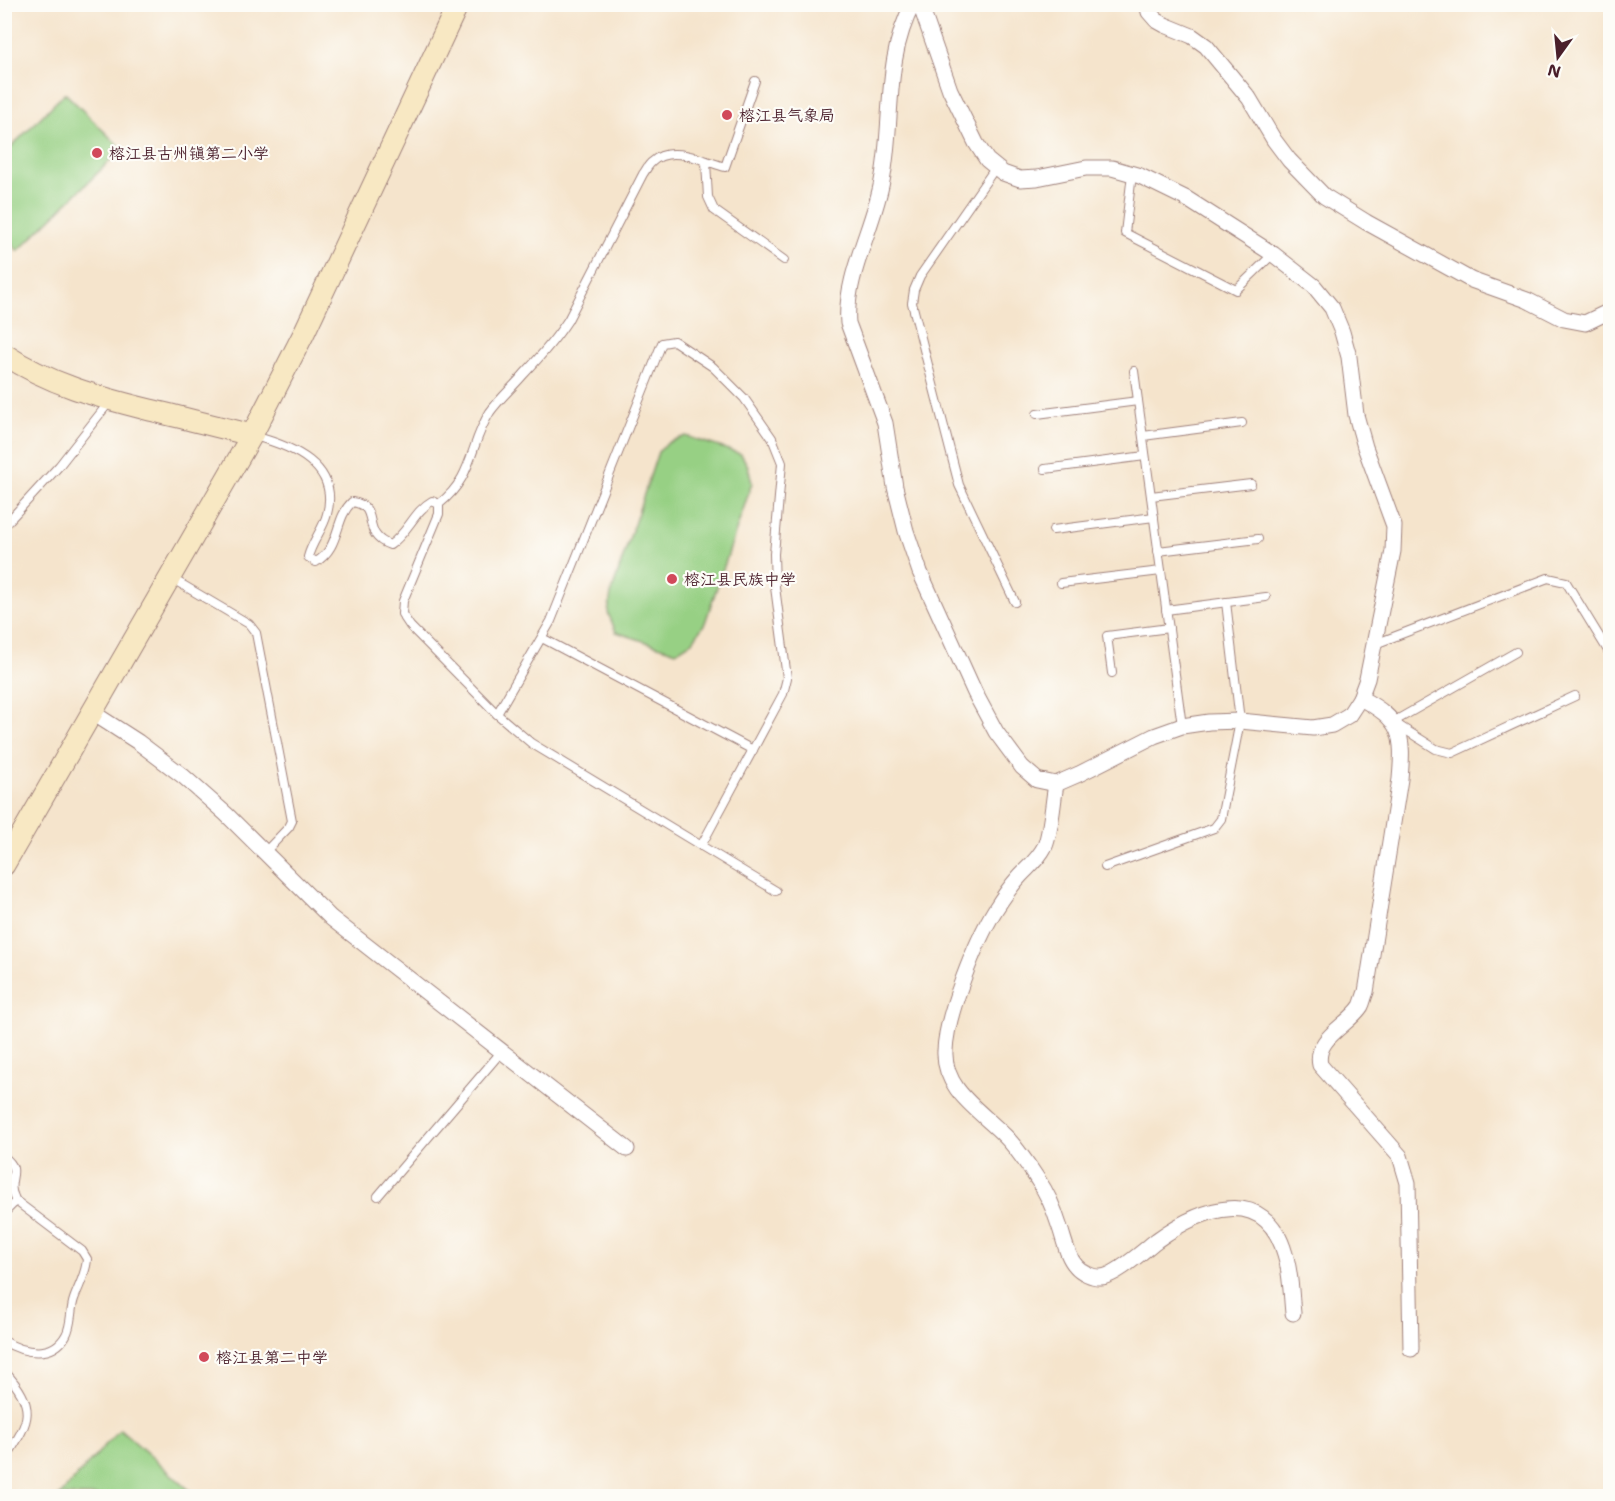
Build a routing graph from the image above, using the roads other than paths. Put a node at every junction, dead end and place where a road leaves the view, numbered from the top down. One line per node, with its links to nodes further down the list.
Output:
1 (458, 4): 18 (main road)
2 (913, 4): 51 (street)
3 (920, 4): 7 (street)
4 (1147, 4): 11 (street)
5 (755, 81): 6 (lane)
6 (706, 162): 10 (lane); 24 (lane)
7 (996, 167): 8 (street); 34 (lane)
8 (1132, 174): 9 (street); 9 (lane)
9 (1273, 254): 39 (street)
10 (784, 260)
11 (1611, 311)
12 (4, 354): 14 (main road)
13 (1134, 371): 15 (lane)
14 (111, 400): 18 (main road); 26 (lane)
15 (1138, 401): 16 (lane); 19 (lane)
16 (1037, 414)
17 (1242, 423): 19 (lane)
18 (252, 435): 24 (lane); 31 (main road)
19 (1143, 436): 20 (lane)
20 (1145, 456): 21 (lane); 23 (lane)
21 (1045, 469)
22 (1251, 484): 23 (lane)
23 (1151, 496): 25 (lane)
24 (439, 504): 46 (lane)
25 (1154, 517): 27 (lane); 29 (lane)
26 (4, 526)
27 (1053, 530)
28 (1258, 539): 29 (lane)
29 (1158, 551): 30 (lane)
30 (1161, 571): 32 (lane); 36 (lane)
31 (171, 578): 45 (main road); 53 (lane)
32 (1061, 584)
33 (1266, 597): 35 (lane)
34 (1015, 602)
35 (1226, 602): 36 (lane); 47 (lane)
36 (1166, 610): 37 (lane)
37 (1169, 628): 42 (lane); 49 (lane)
38 (542, 638): 46 (lane); 50 (lane); 50 (lane)
39 (1374, 645): 41 (lane); 44 (street)
40 (1516, 652): 48 (lane)
41 (1611, 654)
42 (1112, 673)
43 (1575, 696): 48 (lane)
44 (1360, 698): 47 (street); 48 (street)
45 (93, 713): 53 (street); 54 (main road)
46 (497, 714): 52 (lane)
47 (1240, 721): 49 (street); 55 (lane)
48 (1393, 722): 65 (street)
49 (1182, 726): 51 (street)
50 (753, 750): 52 (lane)
51 (1056, 784): 63 (street)
52 (701, 846): 56 (lane)
53 (265, 852): 57 (street)
54 (7, 856)
55 (1105, 867)
56 (776, 891)
57 (502, 1051): 58 (street); 60 (lane)
58 (627, 1149)
59 (4, 1157): 61 (lane)
60 (378, 1196)
61 (16, 1201): 62 (lane); 64 (lane)
62 (4, 1213)
63 (1293, 1313)
64 (4, 1341)
65 (1411, 1349)
66 (4, 1371): 67 (lane)
67 (4, 1461)

